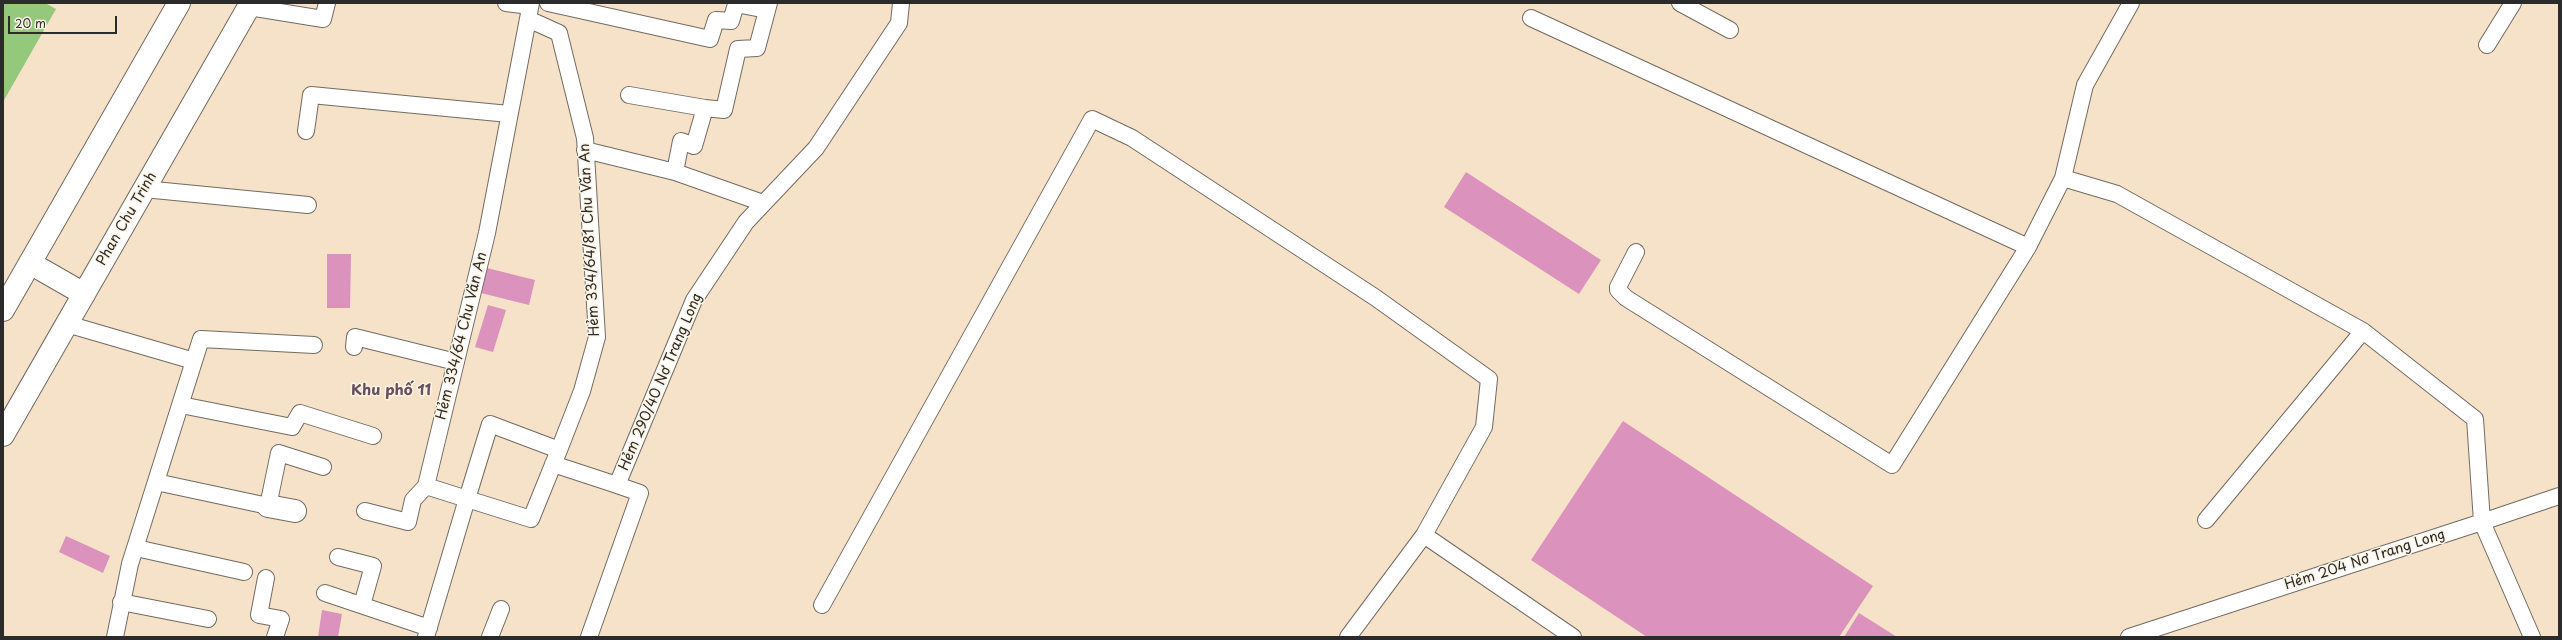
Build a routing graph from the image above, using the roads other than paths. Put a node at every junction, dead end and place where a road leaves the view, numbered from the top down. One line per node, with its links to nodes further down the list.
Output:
1 (179, 3): 27 (street)
2 (327, 3): 9 (lane)
3 (506, 3): 11 (lane)
4 (548, 3): 10 (lane)
5 (901, 3): 23 (lane, Hẻm 290/40 Nơ Trang Long)
6 (1680, 3): 13 (lane)
7 (2131, 3): 21 (lane)
8 (2513, 3): 14 (lane)
9 (250, 5): 22 (street, Phan Chu Trinh)
10 (768, 7): 16 (lane)
11 (530, 10): 17 (lane, Hẻm 334/64 Chu Văn An); 19 (lane, Hẻm 334/64/81 Chu Văn An)
12 (1531, 18): 25 (lane)
13 (1730, 30)
14 (2487, 45)
15 (629, 95): 16 (lane)
16 (705, 108): 20 (lane)
17 (509, 114): 18 (lane); 35 (lane, Hẻm 334/64 Chu Văn An)
18 (306, 131)
19 (585, 150): 20 (lane); 39 (lane, Hẻm 334/64/81 Chu Văn An)
20 (674, 172): 23 (lane)
21 (2062, 178): 25 (lane); 31 (lane)
22 (144, 189): 24 (lane); 28 (street, Phan Chu Trinh)
23 (763, 203): 43 (lane, Hẻm 290/40 Nơ Trang Long)
24 (308, 205)
25 (2028, 247): 26 (lane)
26 (1636, 252)
27 (30, 264): 28 (street); 29 (street)
28 (84, 294): 30 (street, Phan Chu Trinh)
29 (3, 310)
30 (67, 324): 34 (lane); 37 (street, Phan Chu Trinh)
31 (2363, 331): 50 (lane); 51 (lane)
32 (314, 345): 34 (lane)
33 (354, 347): 35 (lane)
34 (194, 361): 36 (lane)
35 (456, 362): 44 (lane, Hẻm 334/64 Chu Văn An)
36 (181, 405): 38 (lane); 42 (lane)
37 (3, 435)
38 (372, 436)
39 (559, 450): 40 (lane, Hẻm 334/64/81 Chu Văn An); 46 (lane)
40 (553, 464): 43 (lane); 46 (lane, Hẻm 334/64/81 Chu Văn An)
41 (322, 467): 47 (lane)
42 (156, 482): 47 (lane); 53 (lane)
43 (617, 485): 67 (lane, Hẻm 290/40 Nơ Trang Long)
44 (426, 486): 46 (lane); 49 (lane)
45 (2559, 496): 51 (lane, Hẻm 204 Nơ Trang Long)
46 (467, 499): 63 (lane)
47 (268, 506): 48 (street)
48 (295, 511)
49 (365, 511)
50 (2206, 520)
51 (2482, 522): 70 (lane, Hẻm 204 Nơ Trang Long); 71 (lane)
52 (1424, 535): 60 (lane); 68 (lane); 69 (lane)
53 (136, 548): 55 (lane); 58 (lane)
54 (338, 557): 59 (lane)
55 (244, 572)
56 (266, 578): 65 (lane)
57 (325, 593): 59 (lane)
58 (121, 602): 62 (lane); 64 (lane)
59 (362, 605): 63 (lane)
60 (822, 605)
61 (501, 609): 66 (lane)
62 (208, 619)
63 (428, 632)
64 (115, 637)
65 (275, 637)
66 (490, 637)
67 (589, 637)
68 (1348, 637)
69 (1573, 637)
70 (2129, 637)
71 (2532, 637)

